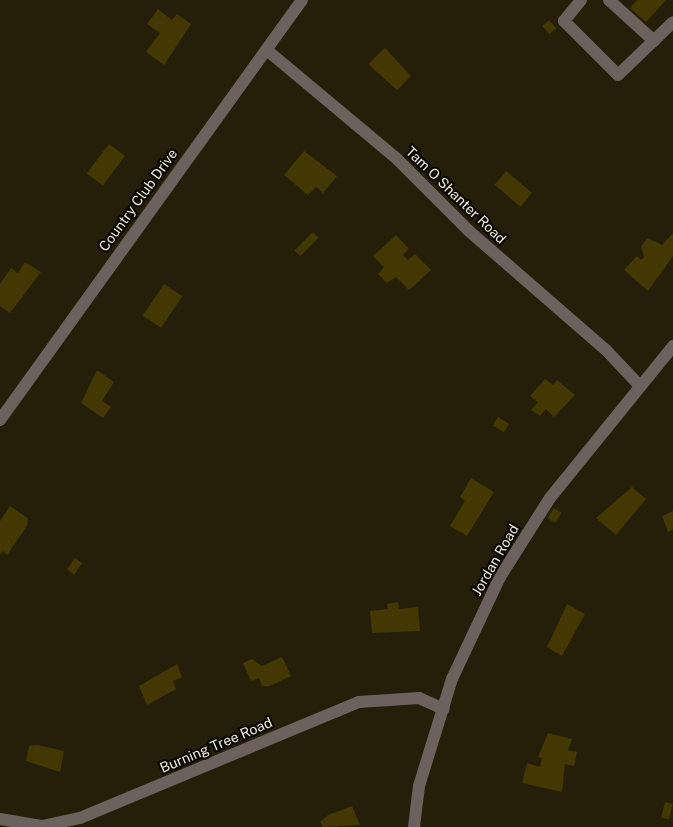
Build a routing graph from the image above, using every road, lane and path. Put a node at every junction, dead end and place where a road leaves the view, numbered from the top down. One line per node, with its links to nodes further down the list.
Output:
1 (302, 0): 6 (street, Country Club Drive)
2 (581, 0): 5 (street)
3 (609, 0): 5 (street)
4 (673, 22): 5 (street)
5 (654, 41)
6 (268, 51): 8 (street, Tam O Shanter Road); 9 (street, Country Club Drive)
7 (673, 346): 8 (street, Jordan Road)
8 (639, 386): 10 (street, Jordan Road)
9 (0, 420)
10 (444, 709): 11 (street, Burning Tree Road); 12 (street, Jordan Road)
11 (0, 819)
12 (414, 827)

